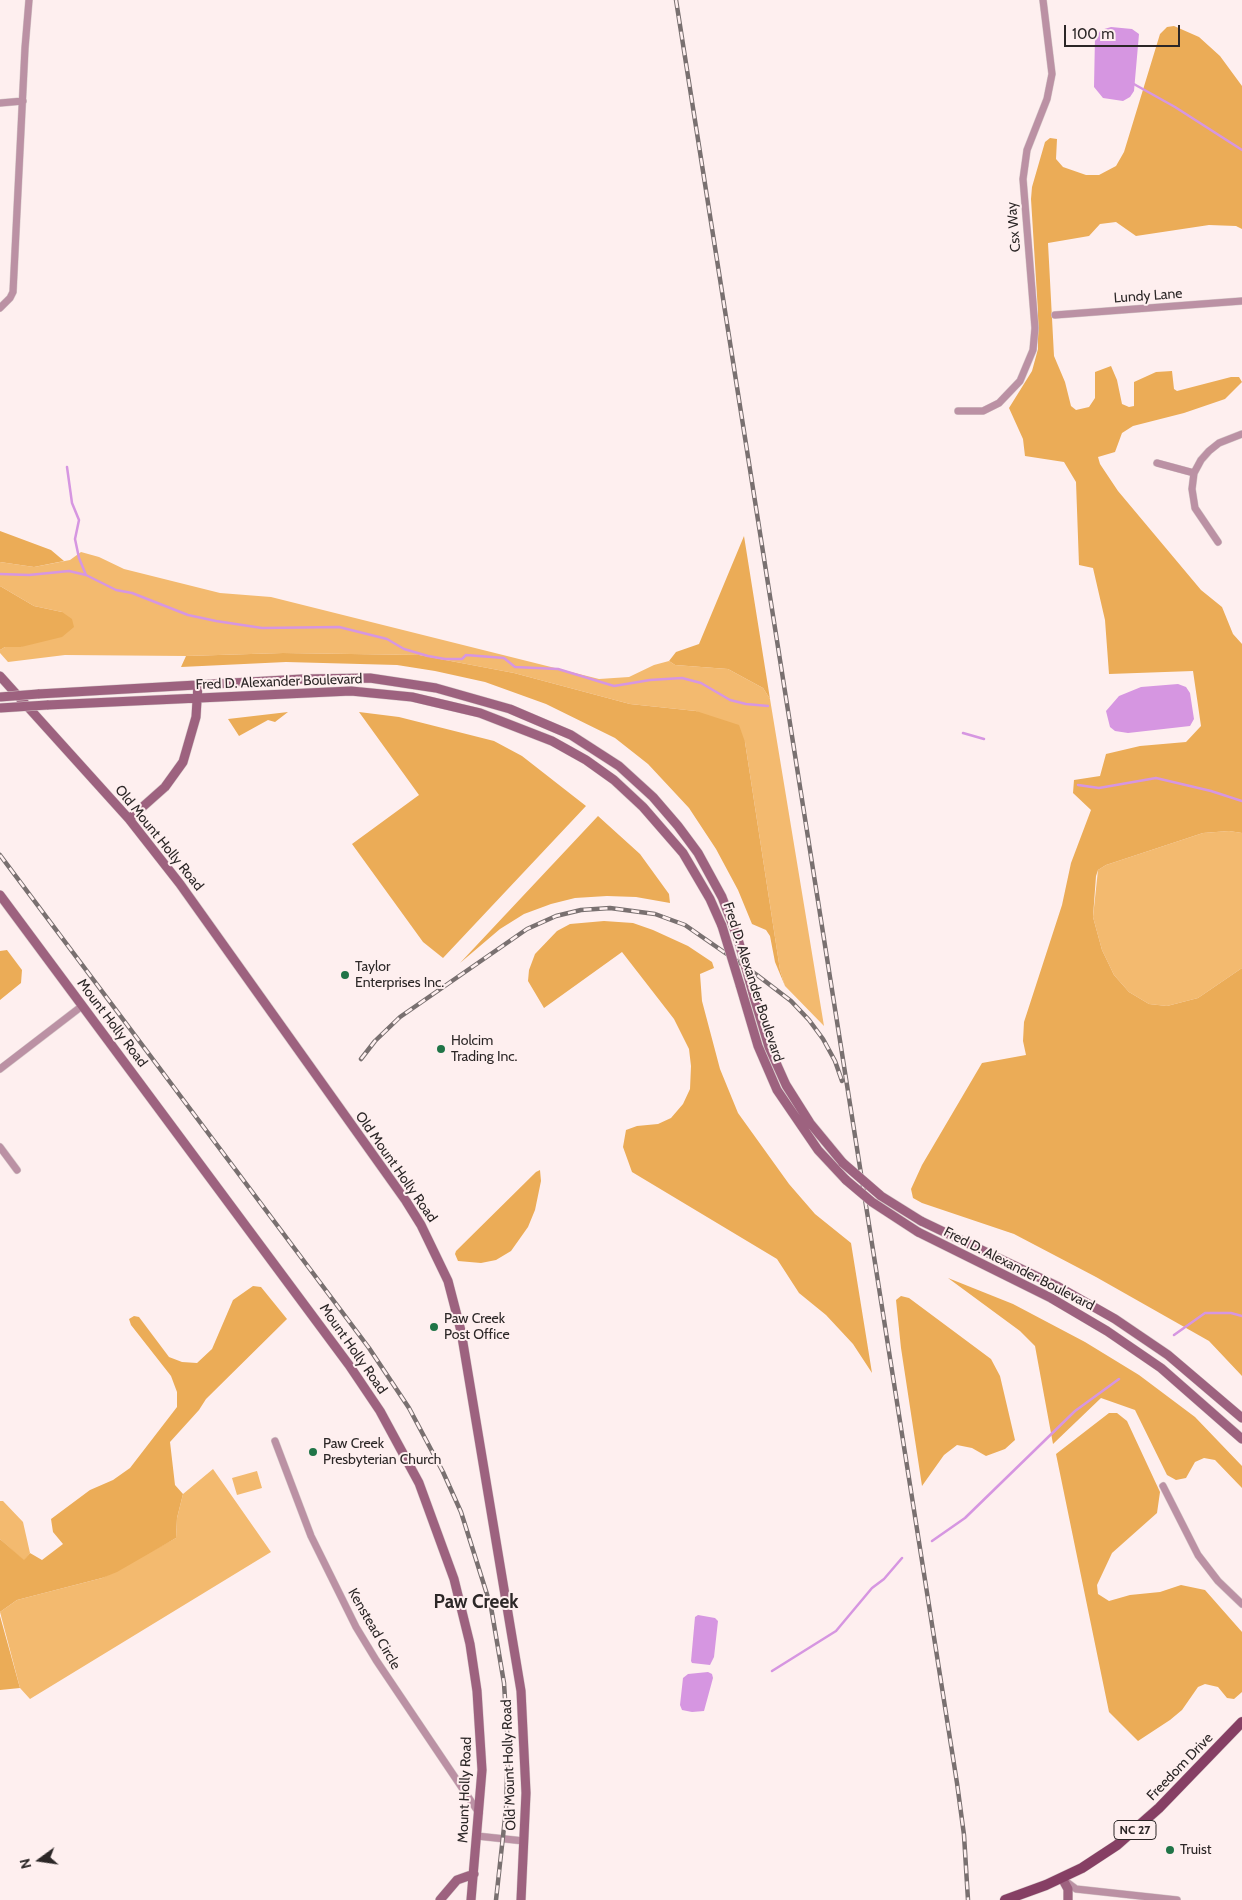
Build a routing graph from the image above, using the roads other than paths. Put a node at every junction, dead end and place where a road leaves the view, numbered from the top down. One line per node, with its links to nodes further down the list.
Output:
1 (29, 0): 3 (street)
2 (1042, 0): 8 (street, Csx Way)
3 (23, 100): 4 (street); 6 (street)
4 (0, 103)
5 (1242, 301): 7 (street, Lundy Lane)
6 (0, 308)
7 (1055, 315)
8 (958, 411)
9 (1242, 434): 11 (street)
10 (1157, 462): 11 (street)
11 (1194, 473): 12 (street)
12 (1218, 542)
13 (0, 676): 18 (main road, Old Mount Holly Road)
14 (198, 684): 15 (main road, Fred D. Alexander Boulevard, bridge); 16 (main road); 24 (main road, Fred D. Alexander Boulevard, bridge)
15 (0, 697)
16 (197, 698): 17 (main road, Fred D. Alexander Boulevard, bridge); 18 (main road); 25 (main road, Fred D. Alexander Boulevard, bridge)
17 (0, 708)
18 (129, 818): 32 (main road, Old Mount Holly Road)
19 (0, 895): 20 (main road, Mount Holly Road)
20 (82, 1006): 21 (street); 30 (main road, Mount Holly Road)
21 (0, 1069)
22 (0, 1147): 23 (street)
23 (17, 1170)
24 (1242, 1418)
25 (1242, 1439)
26 (275, 1441): 30 (street, Kenstead Circle)
27 (1163, 1486): 28 (street)
28 (1242, 1604)
29 (1242, 1722): 34 (main road, Freedom Drive / NC 27)
30 (480, 1813): 31 (main road, Mount Holly Road)
31 (477, 1836): 32 (street); 33 (main road, Mount Holly Road)
32 (524, 1841): 37 (main road, Old Mount Holly Road)
33 (474, 1874): 35 (main road); 36 (main road, Mount Holly Road)
34 (1062, 1878): 38 (main road, Freedom Drive / NC 27); 39 (main road); 40 (street)
35 (440, 1900)
36 (471, 1900)
37 (521, 1900)
38 (1005, 1900)
39 (1068, 1900)
40 (1177, 1900)

